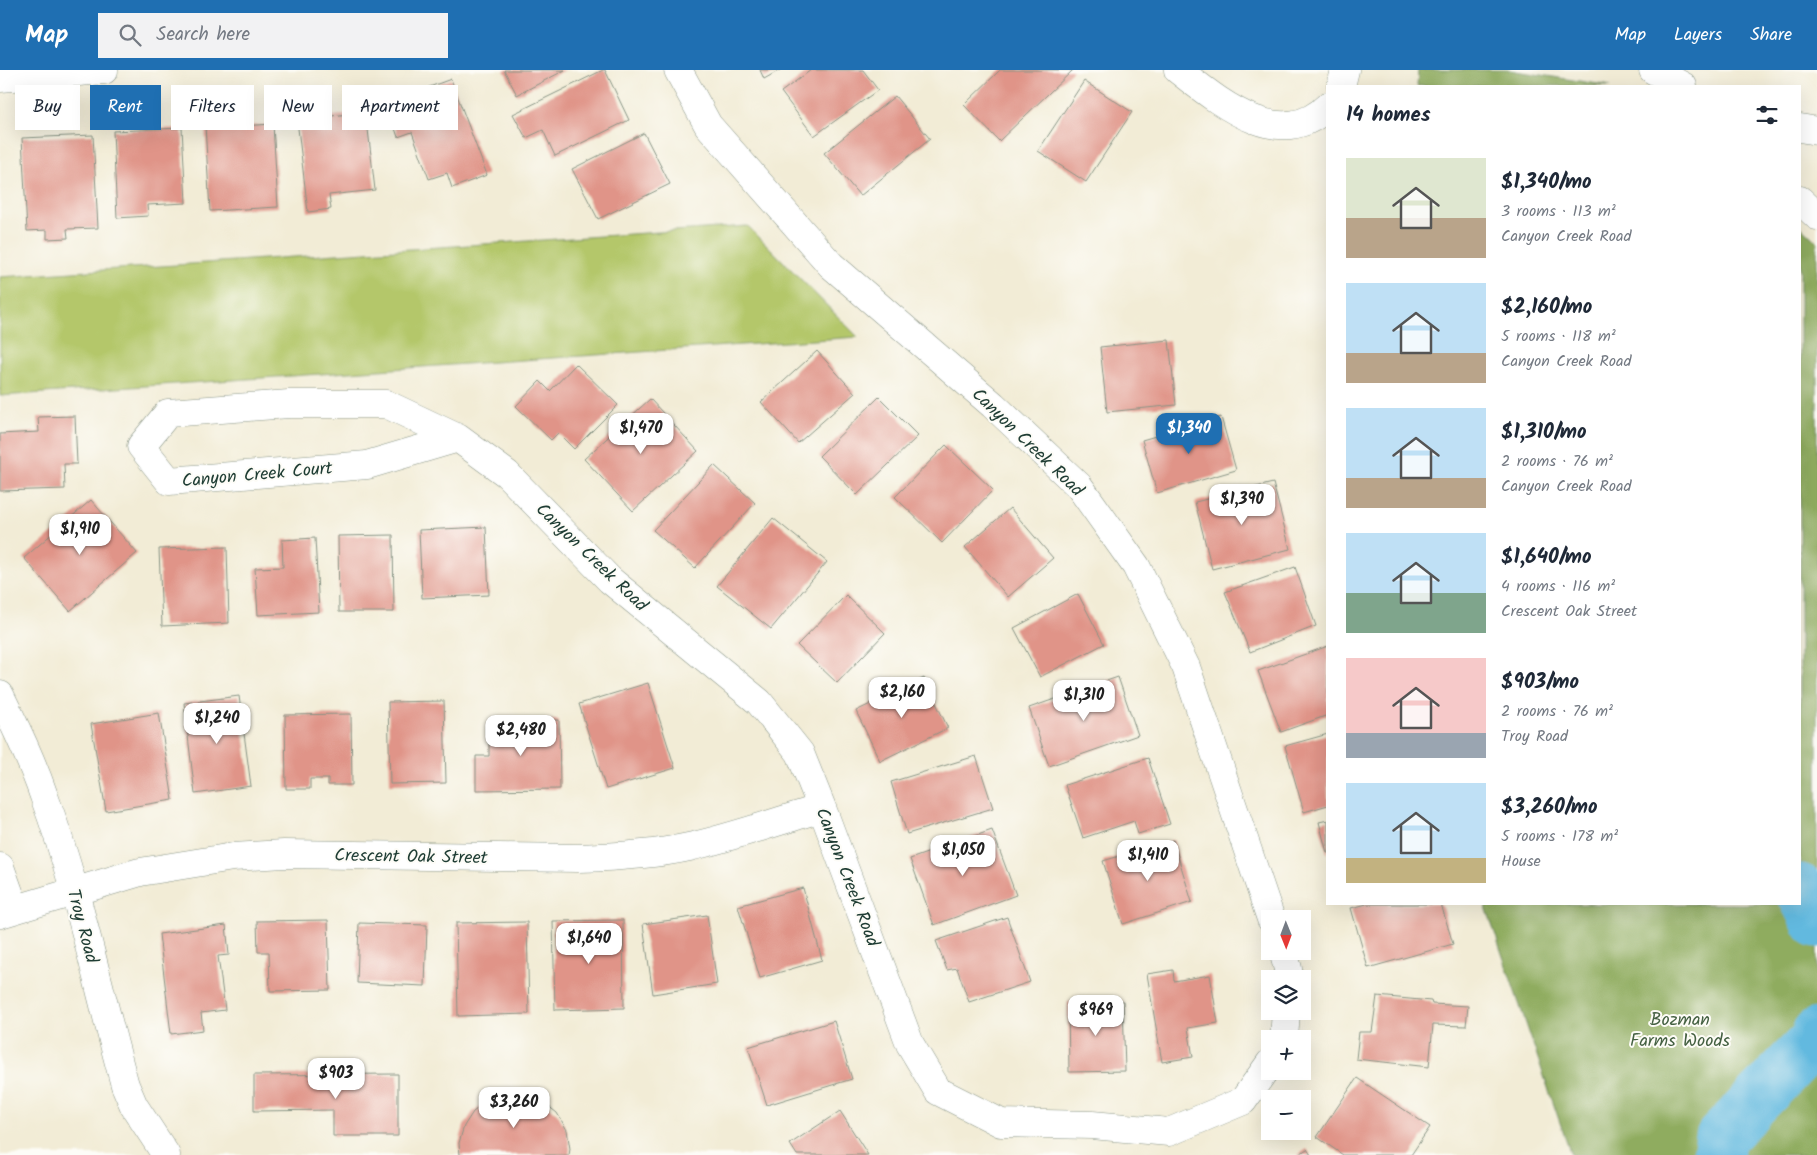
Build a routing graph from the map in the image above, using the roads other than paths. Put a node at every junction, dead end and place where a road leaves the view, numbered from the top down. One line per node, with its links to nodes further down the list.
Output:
1 (104, 70): 6 (street)
2 (678, 70): 19 (street, Canyon Creek Road)
3 (1178, 70): 9 (street)
4 (1345, 70): 7 (street)
5 (1653, 70): 8 (street)
6 (0, 78)
7 (1341, 85)
8 (1681, 85)
9 (1326, 108)
10 (1801, 128): 11 (street)
11 (1817, 131)
12 (1801, 201): 13 (street)
13 (1817, 216)
14 (458, 438): 14 (street, Canyon Creek Court); 16 (street, Canyon Creek Road)
15 (0, 695): 18 (street, Troy Road)
16 (822, 808): 18 (street, Crescent Oak Street); 21 (street, Canyon Creek Road)
17 (0, 867): 20 (street)
18 (74, 891): 20 (street, Crescent Oak Street); 22 (street, Troy Road)
19 (1269, 910)
20 (8, 911)
21 (1261, 1076)
22 (166, 1155)

